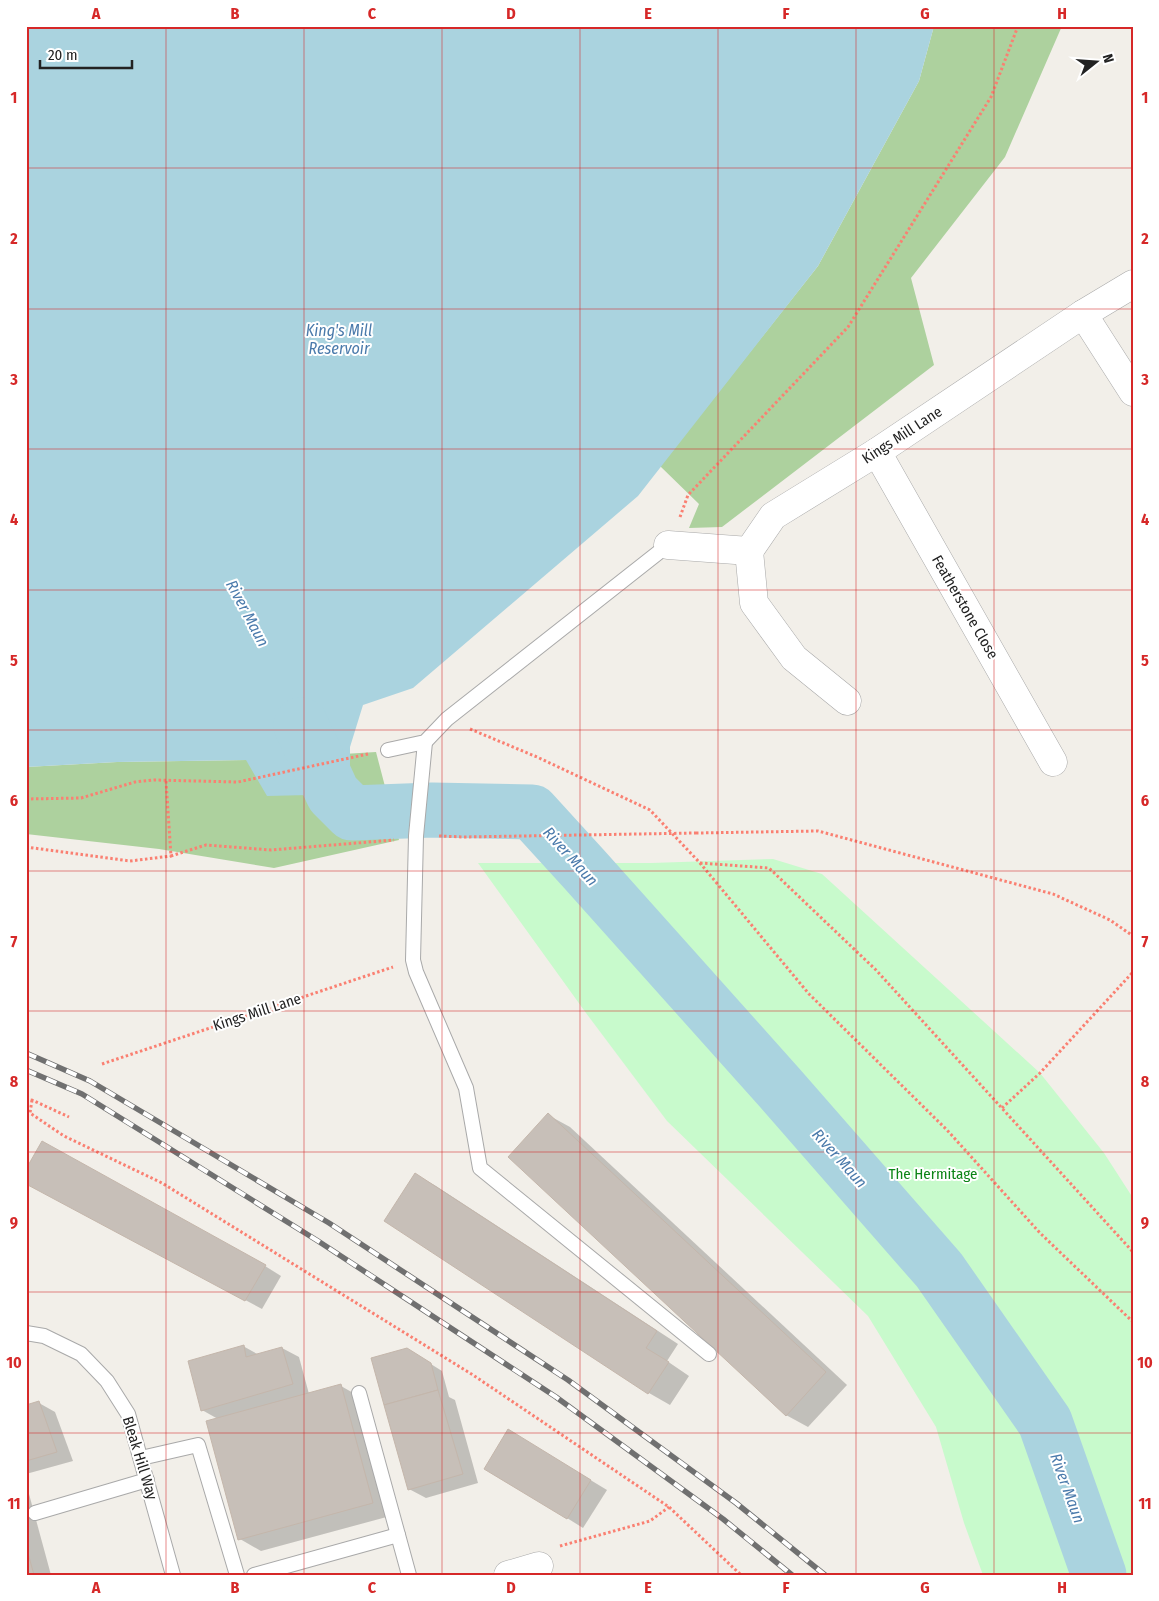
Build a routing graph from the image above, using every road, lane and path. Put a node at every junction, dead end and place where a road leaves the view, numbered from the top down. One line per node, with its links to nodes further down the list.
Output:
1 (1018, 26): 6 (path)
2 (1133, 284): 3 (street, Kings Mill Lane)
3 (1083, 314): 4 (street); 5 (street, Kings Mill Lane)
4 (1133, 392)
5 (876, 452): 7 (street, Kings Mill Lane); 12 (street, Featherstone Close)
6 (668, 545): 7 (street); 9 (lane)
7 (749, 551): 8 (street)
8 (846, 701)
9 (447, 719): 10 (lane); 19 (path)
10 (425, 742): 11 (lane); 15 (lane)
11 (388, 750): 13 (path)
12 (1053, 762)
13 (166, 782): 14 (path); 18 (path)
14 (26, 799)
15 (416, 836): 18 (path); 21 (lane)
16 (464, 837): 20 (path, bridge)
17 (26, 847): 18 (path)
18 (171, 856)
19 (700, 863): 26 (path); 29 (path)
20 (1133, 936)
21 (413, 960): 23 (path, Kings Mill Lane); 31 (lane)
22 (1133, 972): 26 (path)
23 (102, 1064)
24 (26, 1100): 25 (path)
25 (32, 1100): 27 (path); 35 (path)
26 (1002, 1108): 28 (path)
27 (69, 1117)
28 (1133, 1252)
29 (1133, 1322)
30 (26, 1333): 33 (lane, Bleak Hill Way)
31 (709, 1354)
32 (359, 1392): 37 (lane)
33 (141, 1458): 34 (lane, Bleak Hill Way); 40 (lane)
34 (148, 1480): 36 (lane); 39 (lane, Bleak Hill Way)
35 (669, 1507): 38 (path); 44 (path)
36 (35, 1513)
37 (398, 1535): 41 (lane); 42 (lane)
38 (547, 1556): 43 (street)
39 (173, 1575)
40 (237, 1575)
41 (254, 1575)
42 (409, 1575)
43 (508, 1575)
44 (740, 1575)

